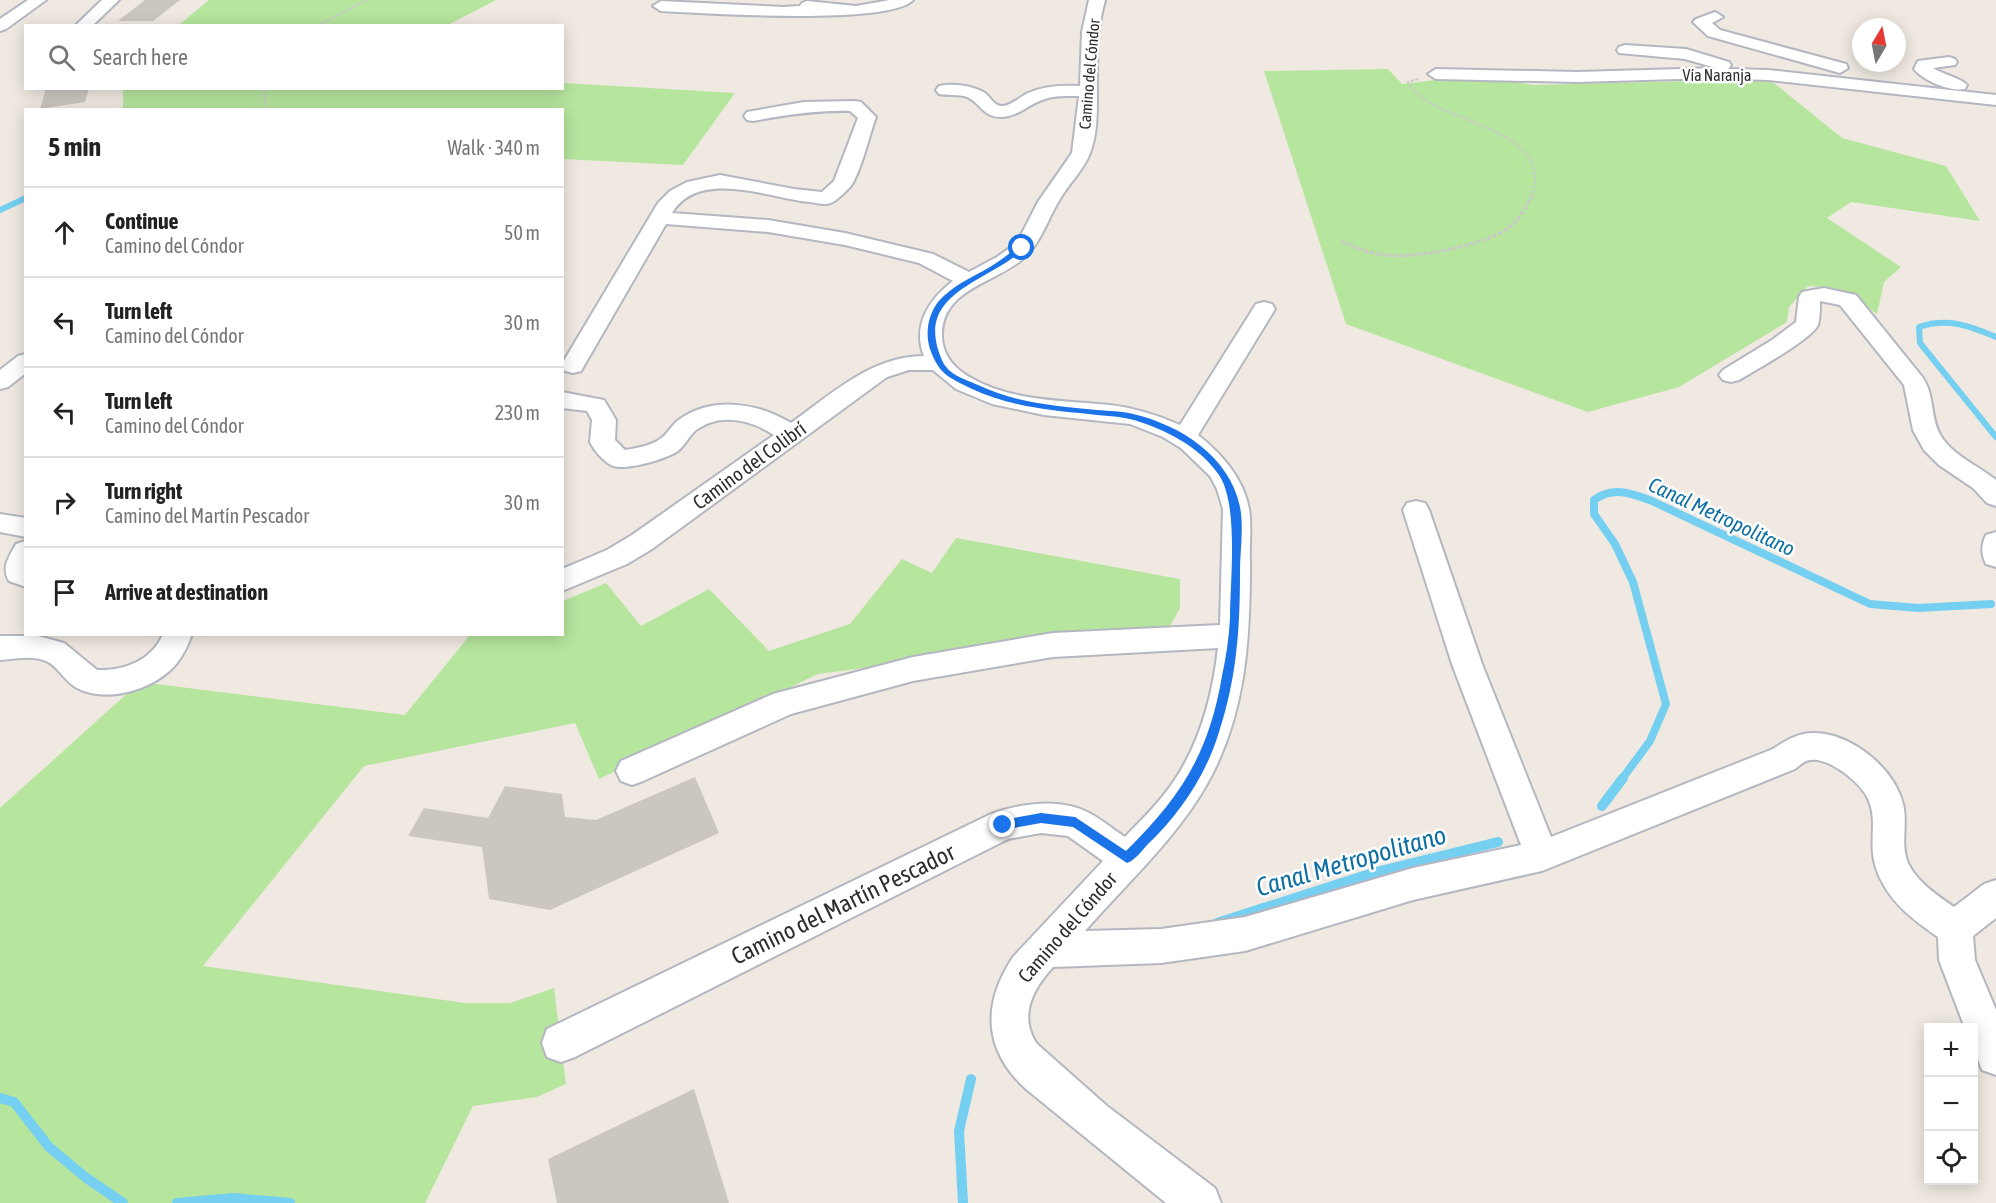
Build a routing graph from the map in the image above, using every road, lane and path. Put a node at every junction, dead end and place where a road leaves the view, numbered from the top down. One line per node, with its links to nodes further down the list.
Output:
1 (38, 0): 12 (street)
2 (111, 0): 10 (street)
3 (367, 0): 11 (path)
4 (791, 0): 8 (street)
5 (905, 0): 8 (street)
6 (1097, 0): 20 (street, Camino del Cóndor)
7 (661, 6): 8 (street)
8 (826, 9)
9 (1715, 17): 17 (street)
10 (84, 24)
11 (321, 24)
12 (0, 26)
13 (1625, 50): 16 (street)
14 (1949, 62): 21 (street)
15 (1436, 74): 16 (street, Vía Naranja); 25 (path)
16 (1740, 74): 17 (street, Vía Naranja)
17 (1905, 89): 21 (street, Vía Naranja)
18 (264, 90): 22 (path)
19 (945, 90): 20 (street)
20 (1088, 92): 26 (street, Camino del Cóndor)
21 (1996, 98)
22 (266, 108)
23 (753, 116): 24 (street)
24 (659, 218): 26 (street); 30 (street)
25 (1342, 241)
26 (967, 280): 29 (street, Camino del Cóndor)
27 (1264, 309): 35 (street)
28 (24, 363): 32 (street)
29 (939, 363): 34 (street, Camino del Colibrí); 35 (street, Camino del Cóndor)
30 (573, 366)
31 (1731, 375): 36 (street)
32 (0, 382)
33 (564, 400): 34 (street)
34 (791, 435): 44 (street, Camino del Colibrí)
35 (1184, 438): 46 (street, Camino del Cóndor)
36 (1996, 498)
37 (1416, 510): 49 (street)
38 (0, 523): 39 (street)
39 (24, 528)
40 (1996, 542): 42 (street)
41 (24, 554): 43 (street)
42 (1996, 557)
43 (24, 576)
44 (564, 580)
45 (178, 636): 47 (street)
46 (1234, 636): 48 (street); 50 (street, Camino del Cóndor)
47 (0, 648)
48 (632, 771)
49 (1542, 856): 52 (street); 53 (street)
50 (1127, 858): 53 (street, Camino del Cóndor); 54 (street, Camino del Martín Pescador)
51 (1996, 896): 52 (street)
52 (1955, 929): 55 (street)
53 (1044, 950): 56 (street, Camino del Cóndor)
54 (561, 1043)
55 (1996, 1056)
56 (1200, 1203)

